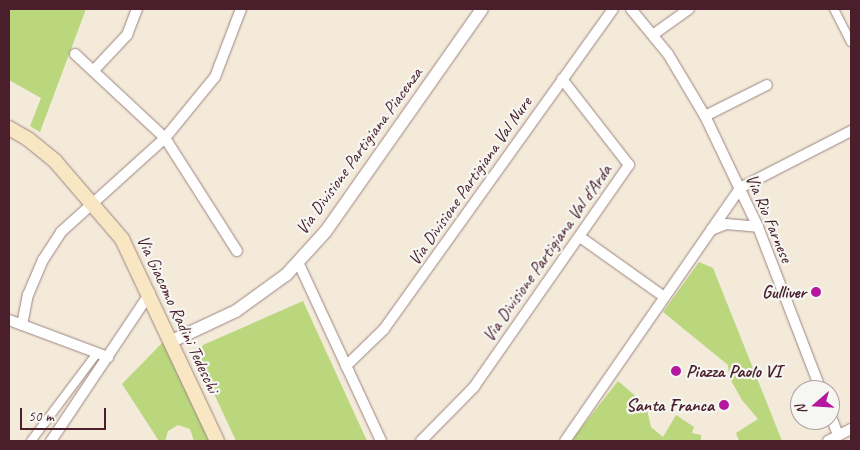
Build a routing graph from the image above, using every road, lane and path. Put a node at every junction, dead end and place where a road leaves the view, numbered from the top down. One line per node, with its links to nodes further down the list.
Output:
1 (137, 9): 11 (street)
2 (242, 9): 17 (street)
3 (482, 9): 24 (street, Via Divisione Partigiana Piacenza)
4 (613, 9): 12 (street, Via Divisione Partigiana Val Nure)
5 (631, 9): 8 (street, Via Rio Farnese)
6 (689, 9): 8 (street)
7 (834, 9): 9 (street)
8 (654, 34): 14 (street, Via Rio Farnese)
9 (851, 42)
10 (75, 54): 11 (street)
11 (94, 70): 17 (street)
12 (562, 79): 22 (street, Via Divisione Partigiana Val d'Arda); 32 (street, Via Divisione Partigiana Val Nure)
13 (768, 85): 14 (street)
14 (705, 116): 18 (street, Via Rio Farnese)
15 (9, 128): 19 (main road, Via Giacomo Radini Tedeschi)
16 (851, 131): 18 (street)
17 (165, 138): 19 (street); 23 (street)
18 (740, 188): 20 (street, Via Rio Farnese); 21 (street)
19 (93, 202): 25 (main road, Via Giacomo Radini Tedeschi); 28 (street)
20 (758, 228): 21 (street); 33 (street, Via Rio Farnese)
21 (708, 232): 26 (street)
22 (580, 237): 26 (street); 41 (street, Via Divisione Partigiana Val d'Arda)
23 (236, 251)
24 (298, 262): 29 (street, Via Divisione Partigiana Piacenza); 32 (street)
25 (150, 293): 29 (main road, Via Giacomo Radini Tedeschi); 31 (street)
26 (663, 296): 42 (street)
27 (9, 320): 28 (street)
28 (22, 325): 30 (street)
29 (172, 341): 39 (main road, Via Giacomo Radini Tedeschi)
30 (97, 353): 31 (street); 37 (street)
31 (108, 357): 38 (street)
32 (346, 366): 40 (street)
33 (817, 380)
34 (851, 429): 36 (street)
35 (836, 430): 36 (street)
36 (838, 436): 43 (street)
37 (31, 441)
38 (50, 441)
39 (217, 441)
40 (381, 441)
41 (421, 441)
42 (564, 441)
43 (828, 441)

